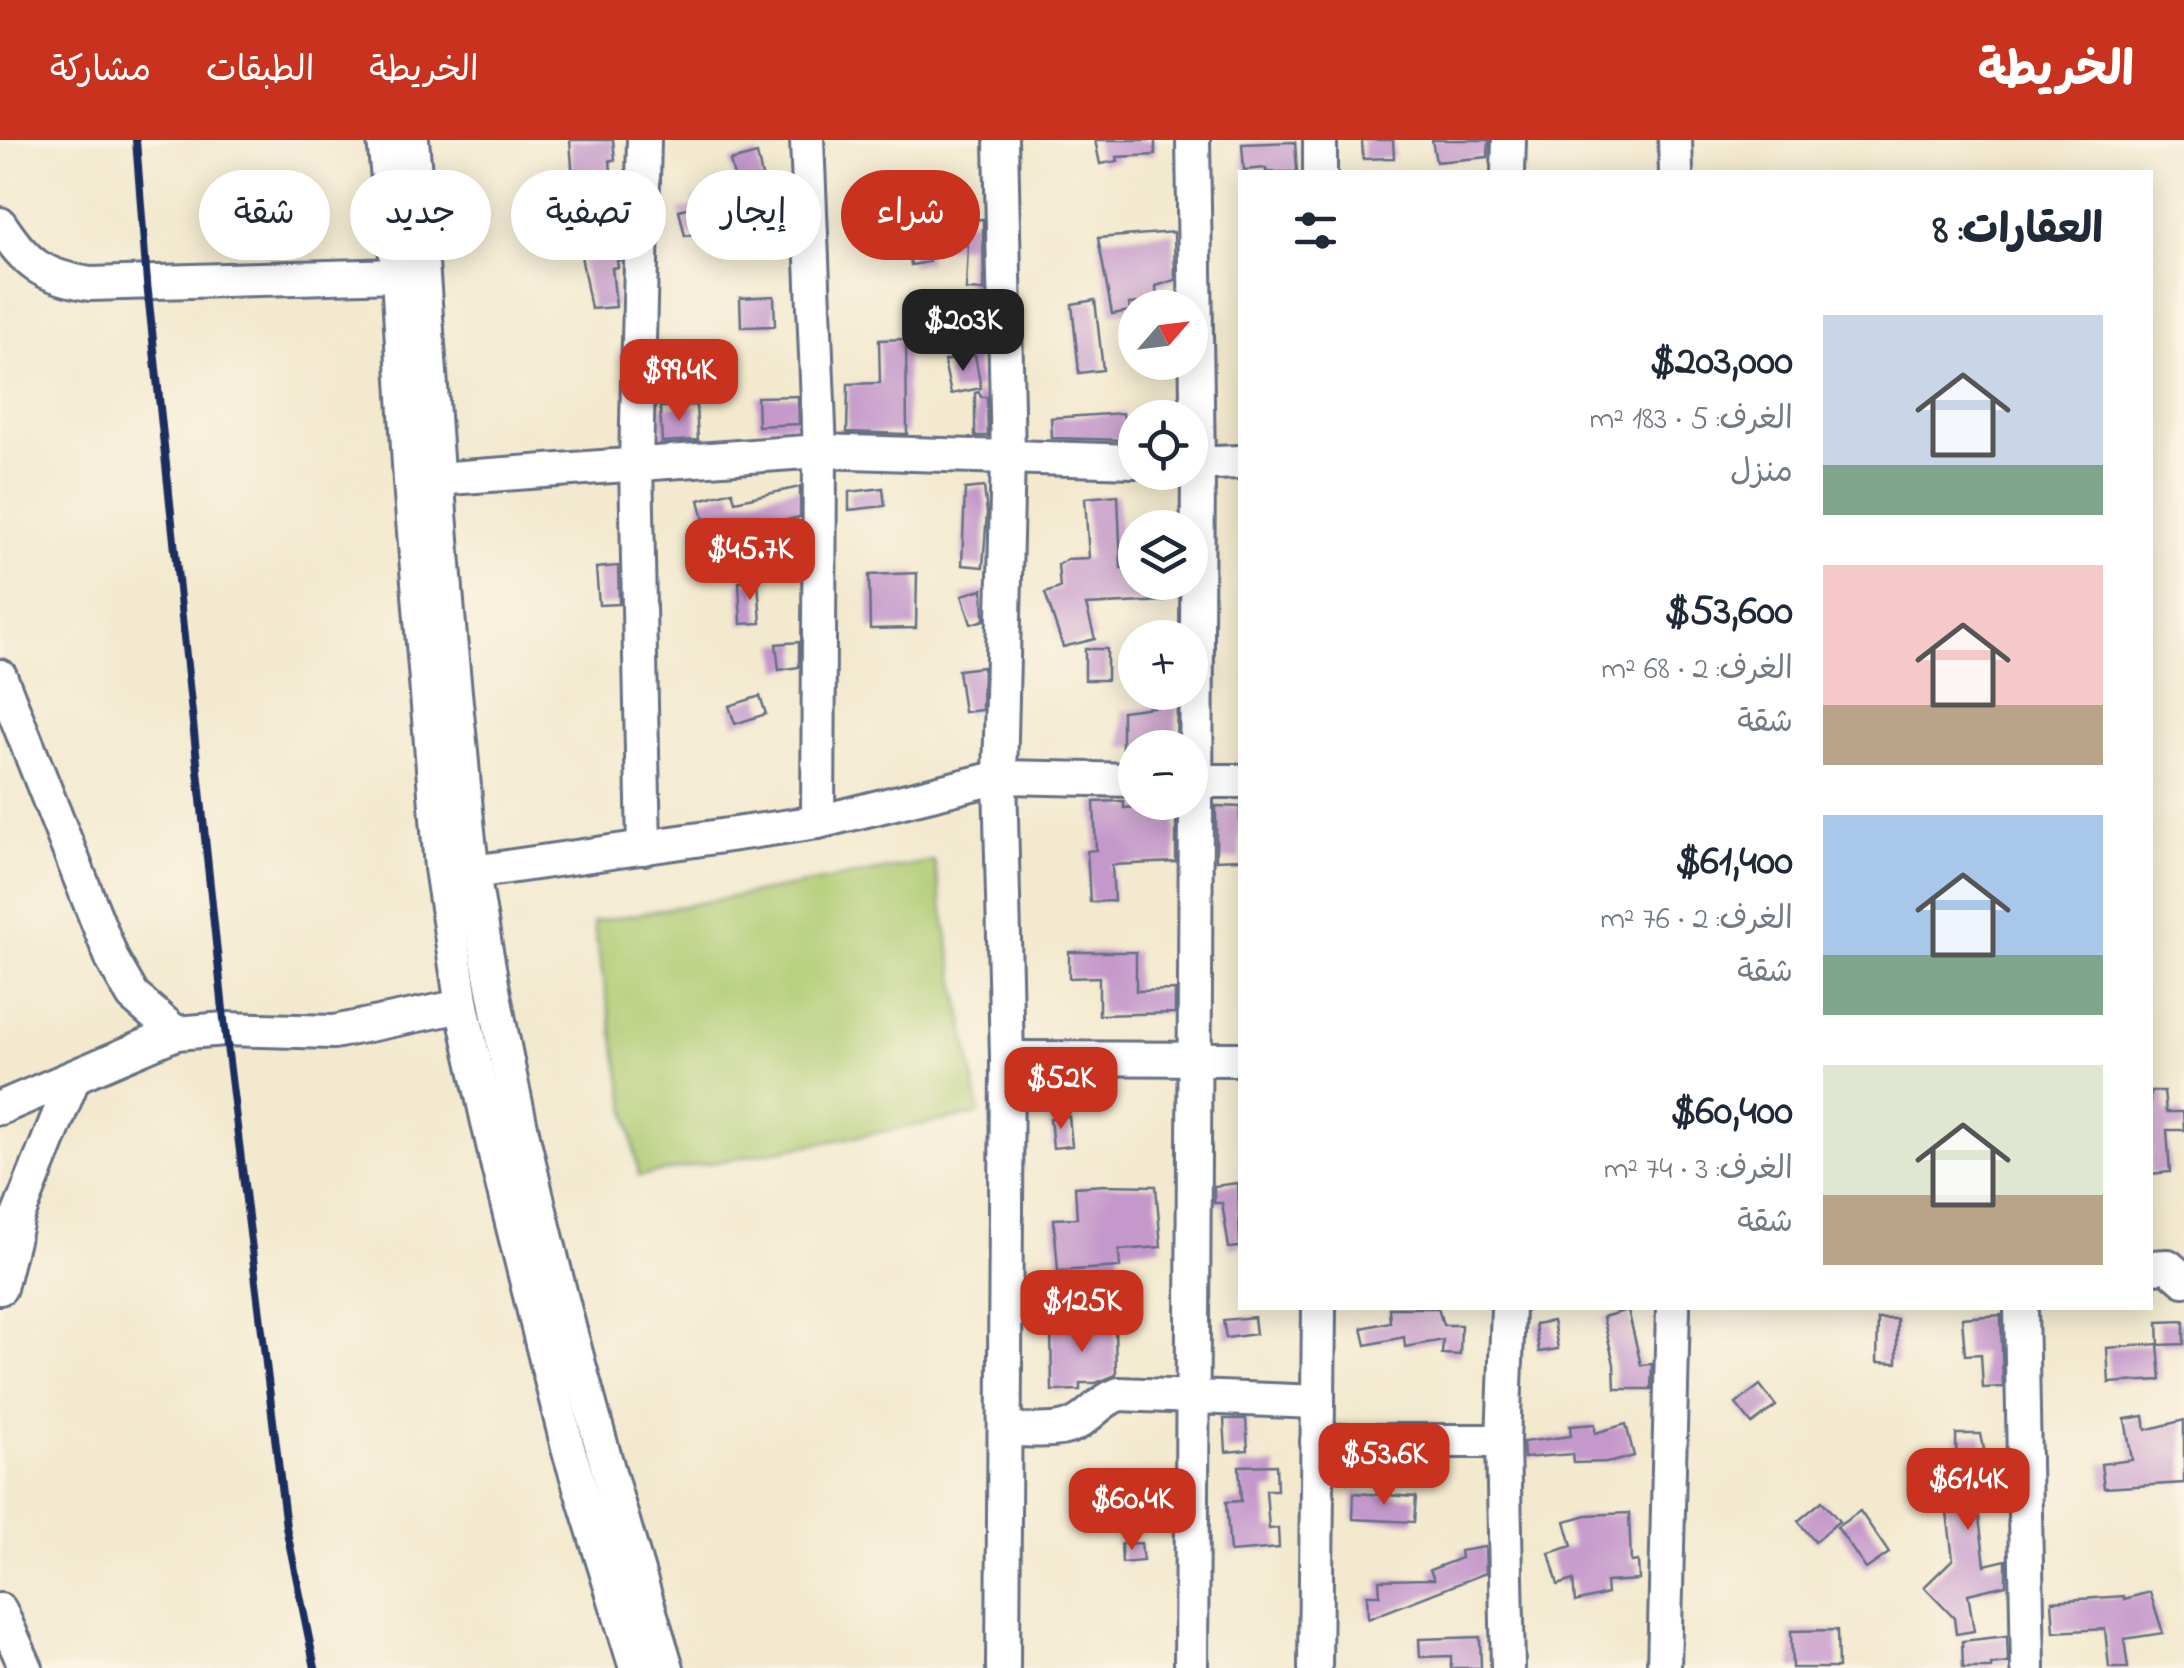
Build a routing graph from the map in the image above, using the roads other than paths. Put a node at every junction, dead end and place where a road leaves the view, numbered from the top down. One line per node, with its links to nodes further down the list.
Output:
1 (384, 140): 14 (street)
2 (412, 140): 22 (street)
3 (644, 140): 20 (street)
4 (807, 140): 16 (street)
5 (1001, 140): 17 (street)
6 (1193, 140): 15 (street)
7 (1320, 140): 10 (street)
8 (1509, 140): 11 (street)
9 (1675, 140): 12 (street)
10 (1320, 170)
11 (1508, 170)
12 (1676, 170)
13 (0, 224): 14 (street)
14 (398, 275): 34 (street)
15 (1194, 400)
16 (820, 452): 17 (street); 20 (street); 31 (street)
17 (1008, 456): 18 (street); 26 (street)
18 (1118, 461)
19 (1238, 462): 21 (street)
20 (636, 463): 22 (street); 32 (street)
21 (1208, 463)
22 (436, 479): 33 (street)
23 (1194, 490): 25 (street)
24 (0, 676): 35 (street)
25 (1192, 730)
26 (1000, 777): 27 (street); 31 (street); 36 (street)
27 (1118, 780)
28 (1238, 780): 29 (street)
29 (1208, 781)
30 (1192, 820): 37 (street)
31 (818, 822): 32 (street)
32 (644, 848): 33 (street)
33 (474, 872): 56 (street)
34 (462, 1006): 35 (street); 55 (street)
35 (176, 1033): 39 (street)
36 (1006, 1058): 37 (street); 50 (street)
37 (1194, 1058): 38 (street); 48 (street)
38 (1238, 1058)
39 (74, 1077): 40 (street); 43 (street)
40 (0, 1108)
41 (2153, 1267): 42 (street)
42 (2184, 1280)
43 (0, 1288)
44 (1319, 1310): 49 (street)
45 (1508, 1310): 52 (street)
46 (1674, 1310): 61 (street)
47 (2021, 1310): 62 (street)
48 (1194, 1394): 49 (street); 50 (street); 58 (street)
49 (1318, 1402): 51 (street)
50 (1006, 1430): 57 (street)
51 (1318, 1441): 52 (street); 59 (street)
52 (1502, 1442): 60 (street)
53 (0, 1610): 54 (street)
54 (26, 1668)
55 (636, 1668)
56 (667, 1668)
57 (1002, 1668)
58 (1191, 1668)
59 (1315, 1668)
60 (1508, 1668)
61 (1664, 1668)
62 (2028, 1668)

